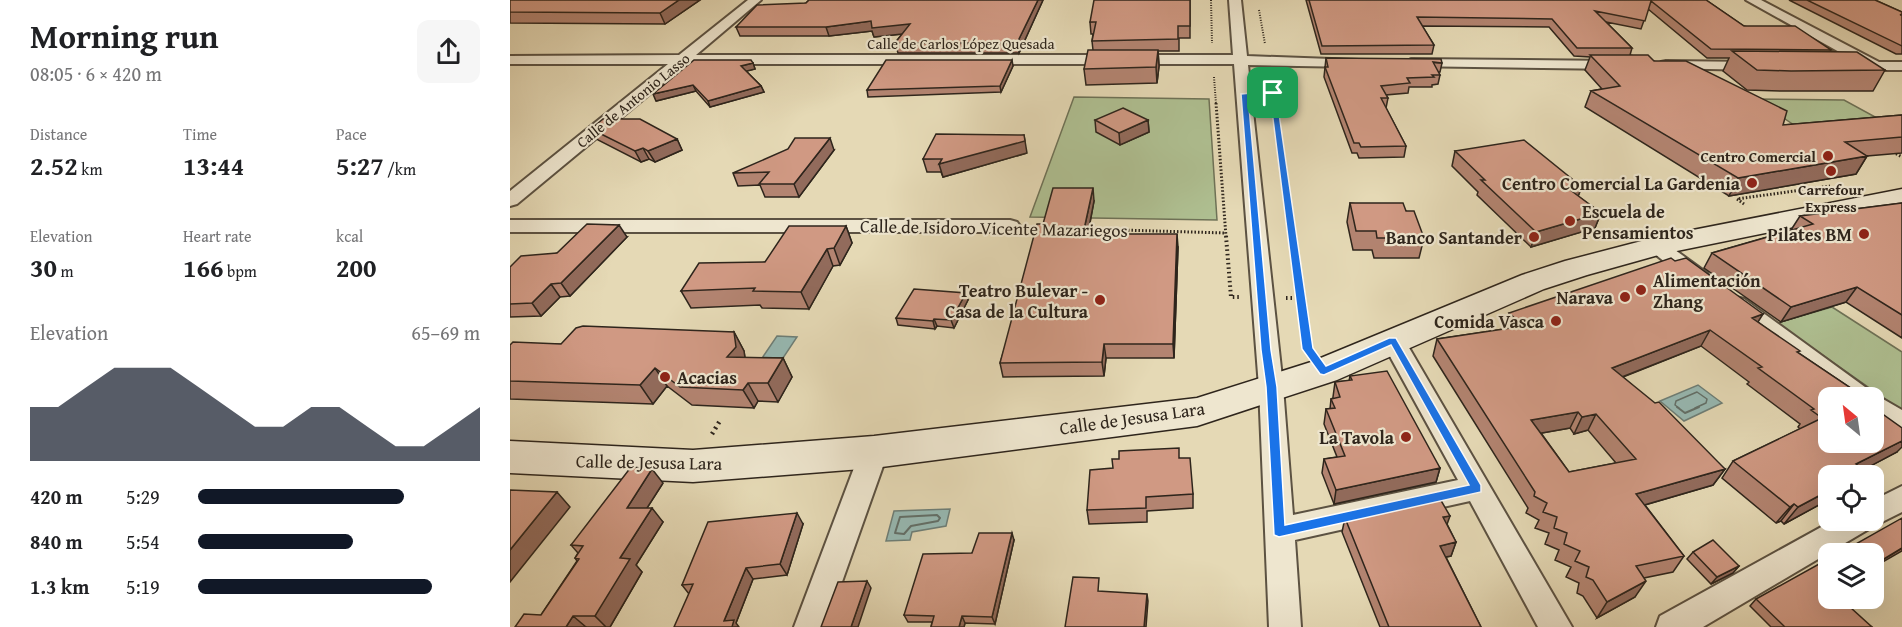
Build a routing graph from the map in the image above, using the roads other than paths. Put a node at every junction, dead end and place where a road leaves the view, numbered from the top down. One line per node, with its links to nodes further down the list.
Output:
1 (755, 0): 5 (street, Calle de Antonio Lasso)
2 (1235, 0): 6 (street)
3 (1752, 0): 10 (street)
4 (510, 60): 5 (street, Calle de Carlos López Quesada)
5 (682, 60): 6 (street, Calle de Carlos López Quesada); 17 (street, Calle de Antonio Lasso)
6 (1241, 60): 7 (street, Calle de Carlos López Quesada); 15 (street)
7 (1364, 63)
8 (1399, 63): 9 (street)
9 (1768, 66)
10 (1877, 66): 11 (street); 12 (street); 13 (street)
11 (1902, 66)
12 (1839, 67)
13 (1902, 80)
14 (1276, 93): 15 (lane)
15 (1244, 94): 22 (street)
16 (1902, 197): 20 (main road, Calle de Jesusa Lara)
17 (510, 200)
18 (510, 226): 19 (street, Calle de Isidoro Vicente Mazariegos)
19 (1010, 226)
20 (1657, 246): 21 (main road, Calle de Jesusa Lara); 23 (street)
21 (1393, 340): 22 (main road, Calle de Jesusa Lara); 28 (street)
22 (1271, 387): 26 (main road, Calle de Jesusa Lara); 31 (street)
23 (1850, 387)
24 (1884, 411): 25 (street)
25 (1902, 424)
26 (873, 452): 27 (main road, Calle de Jesusa Lara); 33 (street)
27 (511, 459)
28 (1477, 488): 31 (street); 35 (street)
29 (1902, 498): 30 (street)
30 (1884, 508)
31 (1279, 531): 34 (street)
32 (1842, 531): 36 (street)
33 (810, 627)
34 (1285, 627)
35 (1556, 627)
36 (1672, 627)

